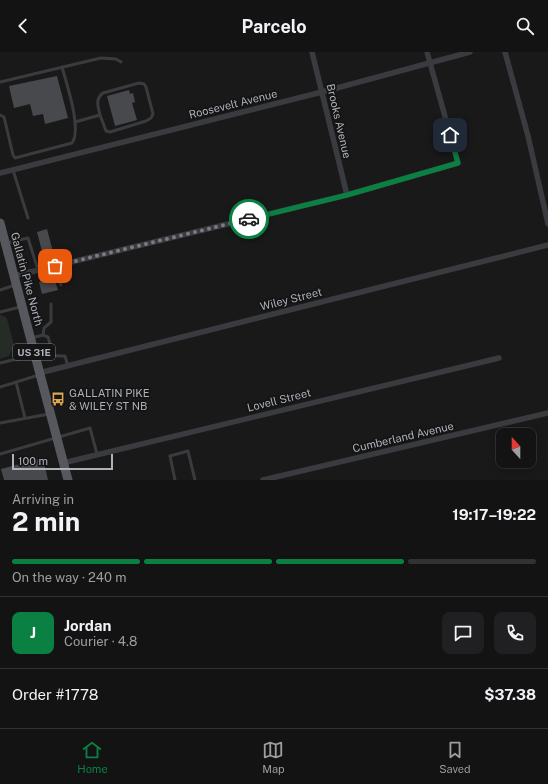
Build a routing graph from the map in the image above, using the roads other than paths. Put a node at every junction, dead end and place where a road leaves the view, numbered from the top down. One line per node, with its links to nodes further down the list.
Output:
1 (312, 52): 9 (street, Brooks Avenue)
2 (427, 52): 6 (street)
3 (470, 52): 6 (street, Roosevelt Avenue)
4 (505, 52): 19 (street)
5 (121, 62): 7 (lane)
6 (430, 63): 9 (street, Roosevelt Avenue); 16 (street)
7 (62, 67): 8 (lane); 13 (lane)
8 (0, 82)
9 (322, 92): 14 (street, Roosevelt Avenue); 16 (street, Brooks Avenue)
10 (0, 110): 11 (lane)
11 (0, 115): 13 (lane)
12 (100, 115): 12 (lane); 13 (lane)
13 (75, 122)
14 (13, 170): 15 (street, Roosevelt Avenue); 17 (lane)
15 (0, 173)
16 (347, 195): 22 (street)
17 (28, 218)
18 (0, 224): 21 (main road, Gallatin Pike North / US 31E)
19 (548, 224)
20 (548, 245): 35 (street, Wiley Street)
21 (4, 246): 23 (lane); 24 (main road, Gallatin Pike North / US 31E)
22 (55, 266): 23 (street); 25 (lane)
23 (38, 270): 24 (street)
24 (15, 280): 26 (lane); 28 (main road, Gallatin Pike North / US 31E)
25 (61, 285)
26 (0, 290)
27 (51, 304): 30 (lane)
28 (22, 307): 29 (lane); 31 (main road, Gallatin Pike North / US 31E)
29 (0, 312)
30 (43, 335): 31 (lane); 35 (lane)
31 (30, 338): 32 (main road, Gallatin Pike North / US 31E)
32 (34, 354): 34 (lane); 36 (main road, Gallatin Pike North / US 31E)
33 (499, 358): 45 (street, Lovell Street)
34 (0, 363)
35 (68, 366): 36 (street, Wiley Street)
36 (39, 374): 37 (lane); 40 (main road, Gallatin Pike North / US 31E)
37 (16, 382): 38 (lane); 41 (lane)
38 (0, 387)
39 (548, 413): 50 (street, Cumberland Avenue)
40 (50, 414): 41 (lane); 43 (main road, Gallatin Pike North / US 31E)
41 (25, 418): 42 (lane)
42 (0, 422)
43 (57, 438): 44 (lane); 45 (lane); 46 (main road, Gallatin Pike North / US 31E)
44 (0, 454)
45 (97, 454): 46 (street, Lovell Street)
46 (63, 463): 47 (main road, Gallatin Pike North / US 31E)
47 (68, 480)
48 (176, 480): 49 (lane)
49 (195, 480)
50 (263, 480)

